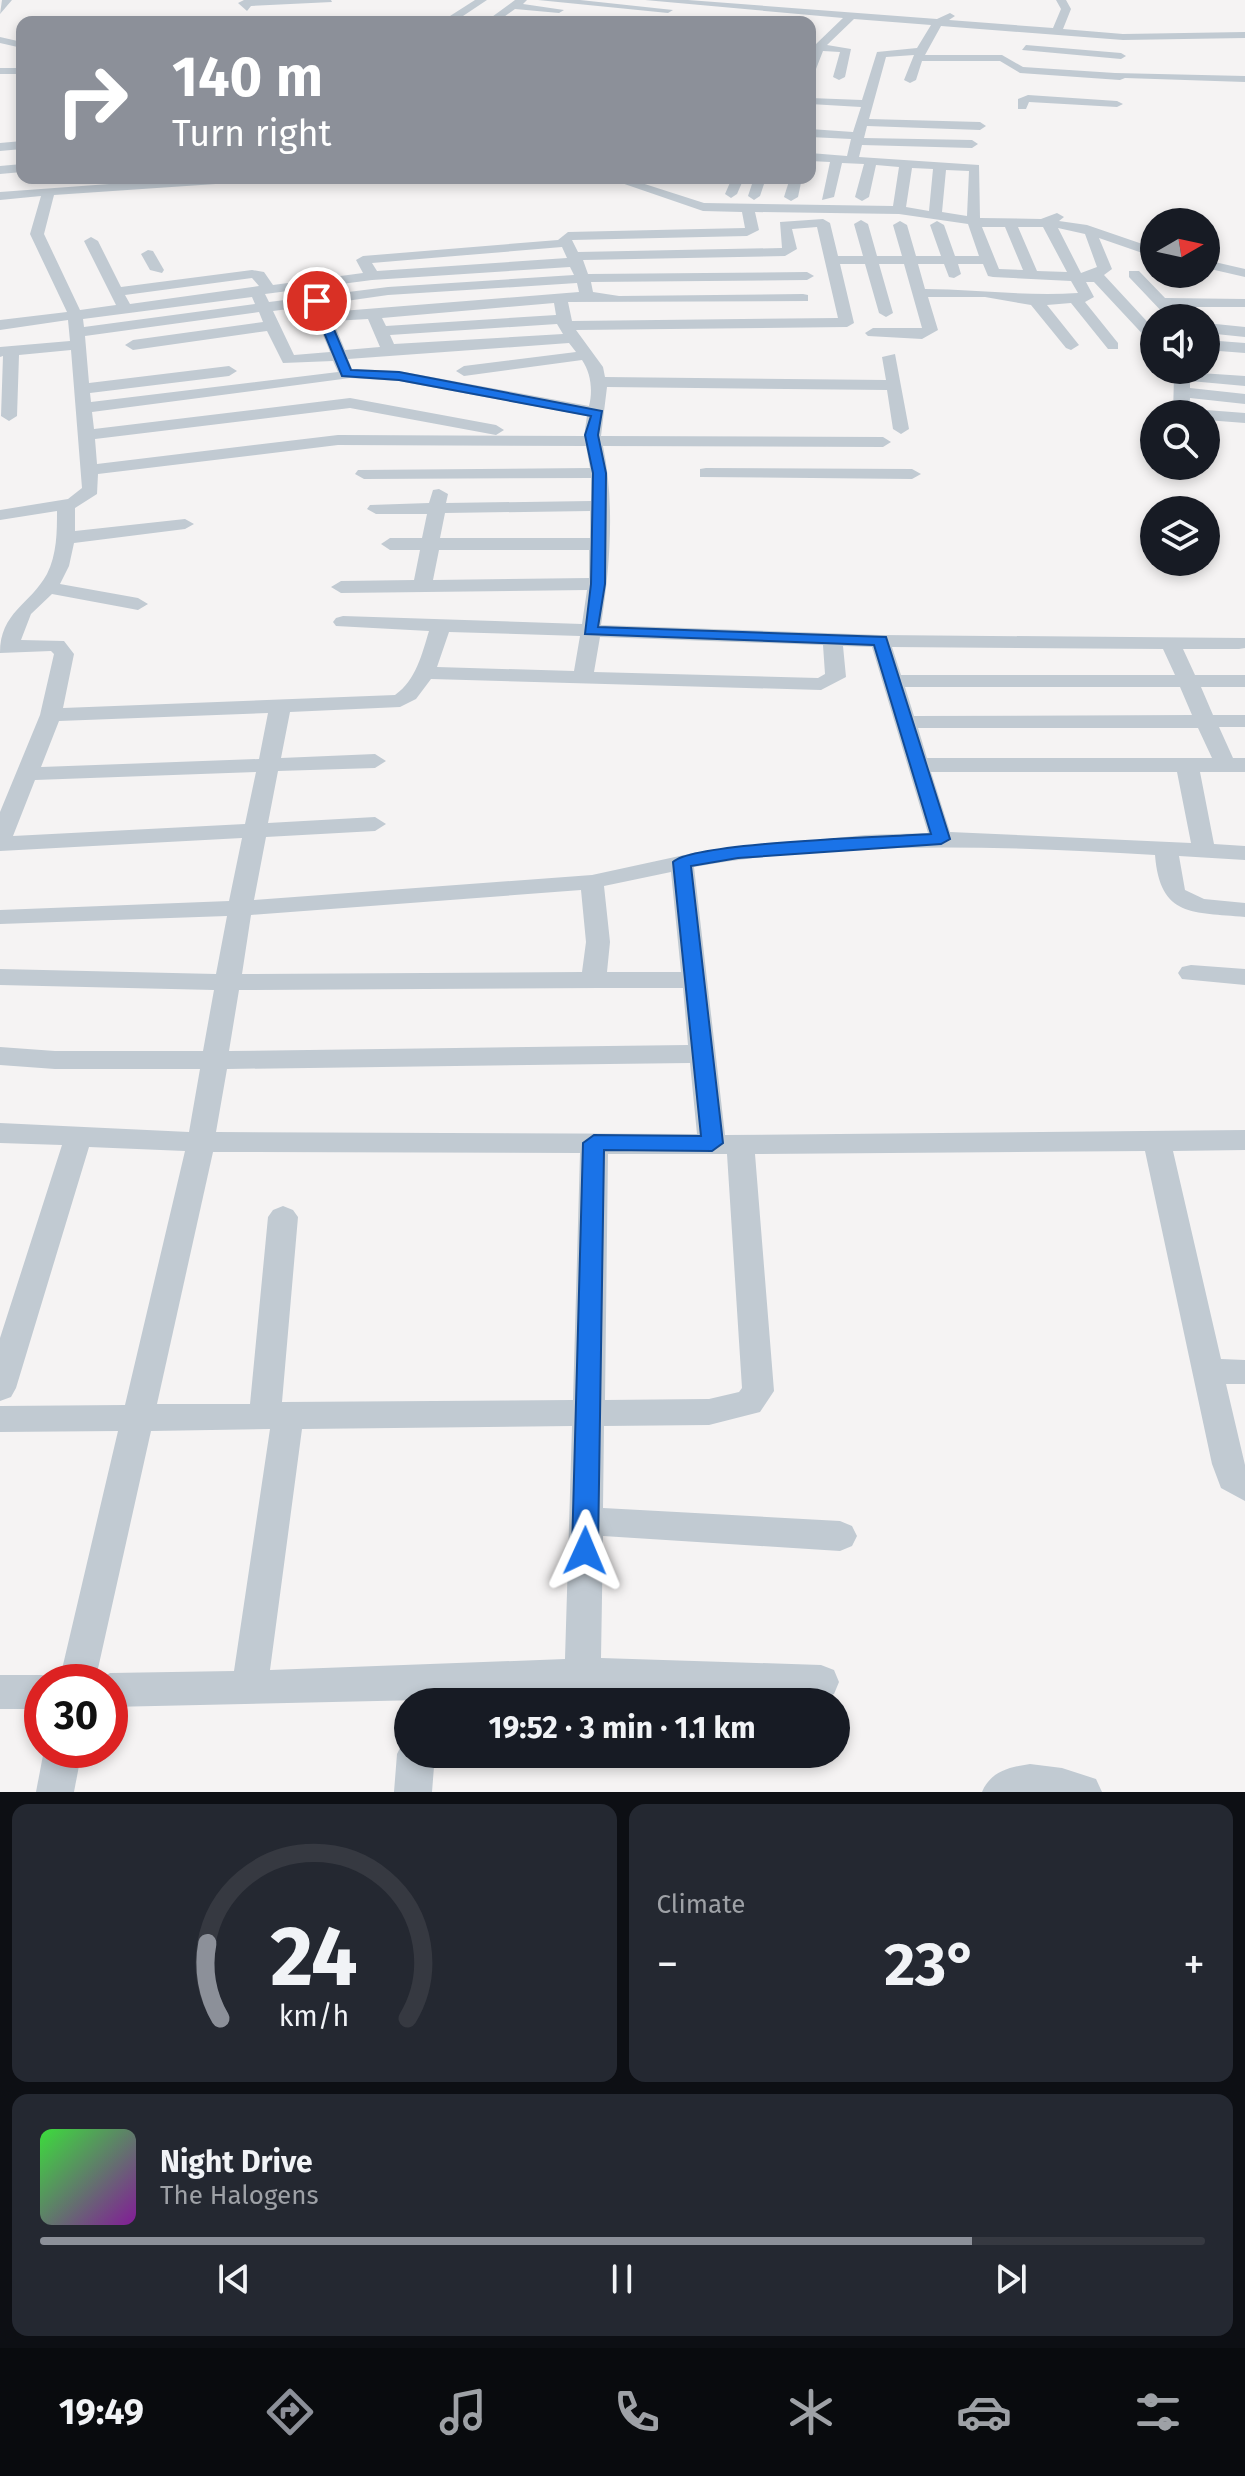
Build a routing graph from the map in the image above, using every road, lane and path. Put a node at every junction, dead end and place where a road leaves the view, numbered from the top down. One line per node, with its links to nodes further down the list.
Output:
1 (7, 0): 12 (street)
2 (482, 0): 17 (street)
3 (650, 0): 9 (street)
4 (726, 0): 9 (street)
5 (1061, 0): 23 (street)
6 (517, 3): 7 (street); 18 (street)
7 (544, 4): 8 (street)
8 (633, 4): 11 (street)
9 (809, 6): 13 (street)
10 (328, 8): 14 (street); 15 (street); 16 (street)
11 (662, 10): 19 (street); 20 (street)
12 (0, 11)
13 (822, 14): 21 (street); 22 (street)
14 (255, 16)
15 (298, 16)
16 (439, 16)
17 (456, 16)
18 (499, 16)
19 (654, 16)
20 (706, 16)
21 (851, 16): 24 (street); 27 (street)
22 (816, 20)
23 (1060, 25): 24 (street); 25 (street); 33 (street)
24 (935, 28): 28 (street); 32 (street)
25 (1207, 35): 26 (street); 33 (street)
26 (1245, 35)
27 (816, 45)
28 (1027, 46): 33 (street); 33 (street)
29 (816, 47): 35 (street)
30 (1007, 49): 32 (street)
31 (1137, 50): 33 (street)
32 (921, 52): 33 (street); 37 (street); 40 (street)
33 (1121, 58): 34 (street); 36 (street); 41 (street)
34 (1245, 66)
35 (839, 77)
36 (1245, 79)
37 (910, 80)
38 (1029, 84): 41 (street)
39 (825, 85): 40 (street)
40 (871, 88): 43 (street)
41 (1119, 90): 44 (street)
42 (816, 101): 43 (street)
43 (867, 104): 45 (street)
44 (1022, 107)
45 (858, 120): 46 (street); 48 (street)
46 (980, 126)
47 (816, 134): 48 (street)
48 (858, 138): 49 (street); 51 (street)
49 (972, 144)
50 (816, 157): 51 (street)
51 (845, 159): 52 (street); 65 (street)
52 (871, 160): 53 (street); 66 (street)
53 (906, 163): 54 (street); 69 (street)
54 (940, 165): 70 (street); 71 (street)
55 (0, 181): 67 (street)
56 (59, 184): 67 (street)
57 (136, 184): 67 (street)
58 (632, 184): 68 (street)
59 (735, 184): 62 (street)
60 (758, 184): 68 (street)
61 (794, 184): 64 (street)
62 (731, 194)
63 (0, 196): 67 (street)
64 (791, 197)
65 (827, 197)
66 (862, 197)
67 (34, 200): 116 (street)
68 (751, 203): 69 (street); 77 (street)
69 (899, 217): 70 (street); 75 (street); 87 (street)
70 (936, 220): 71 (street); 88 (street)
71 (969, 220): 73 (street); 89 (street)
72 (823, 223): 75 (street); 84 (street); 85 (street)
73 (1010, 223): 74 (street); 98 (street)
74 (1048, 223): 76 (street); 80 (street); 95 (street)
75 (861, 224): 86 (street)
76 (1092, 231): 79 (street); 96 (street)
77 (683, 234): 83 (street); 84 (street)
78 (91, 241): 102 (street)
79 (1131, 244): 81 (street); 111 (street)
80 (1140, 245)
81 (1140, 246)
82 (148, 254): 91 (street)
83 (572, 254): 84 (street); 93 (street); 93 (street); 99 (street)
84 (689, 254): 97 (street)
85 (830, 260): 86 (street); 115 (street)
86 (870, 260): 87 (street); 115 (street)
87 (909, 260): 88 (street); 103 (street)
88 (949, 260): 89 (street); 100 (street)
89 (988, 260): 98 (street)
90 (1220, 267): 92 (street)
91 (158, 270)
92 (1245, 273)
93 (372, 276): 101 (street)
94 (807, 276): 97 (street)
95 (1073, 276): 96 (street); 98 (street); 108 (street)
96 (1092, 276): 120 (street)
97 (698, 277): 99 (street); 107 (street)
98 (1033, 277)
99 (583, 279): 104 (street); 109 (street)
100 (956, 280)
101 (262, 290): 102 (street); 113 (street); 114 (street)
102 (117, 292): 113 (street)
103 (920, 293): 110 (street); 115 (street)
104 (587, 296): 105 (street); 107 (street)
105 (560, 298): 117 (street); 123 (street)
106 (803, 298): 107 (street)
107 (704, 299)
108 (1076, 300): 110 (street); 130 (street)
109 (317, 301): 114 (street); 118 (street)
110 (1036, 301): 129 (street)
111 (1161, 302): 112 (street)
112 (1245, 303)
113 (124, 308): 116 (street)
114 (265, 308): 121 (street); 122 (street)
115 (885, 313): 123 (street); 127 (street)
116 (75, 314): 119 (street); 128 (street)
117 (373, 314): 118 (street); 125 (street)
118 (324, 317): 137 (street)
119 (3, 320): 132 (street)
120 (1140, 323)
121 (275, 325): 135 (street); 137 (street)
122 (129, 326): 128 (street); 140 (street)
123 (566, 328): 125 (street); 134 (street); 136 (street)
124 (1220, 329): 126 (street)
125 (381, 331): 134 (street)
126 (1245, 332)
127 (873, 333)
128 (78, 339): 132 (street); 150 (street)
129 (1071, 345)
130 (1113, 346)
131 (1220, 346): 133 (street)
132 (9, 347): 155 (street)
133 (1245, 348)
134 (389, 349): 137 (street)
135 (223, 352): 140 (street); 140 (street); 151 (street)
136 (586, 355): 142 (street); 147 (street)
137 (339, 357): 144 (street)
138 (890, 357): 149 (street)
139 (1220, 362): 141 (street)
140 (137, 363): 150 (street)
141 (1245, 364)
142 (513, 366): 143 (street); 152 (street)
143 (464, 371)
144 (346, 373): 151 (street); 152 (street)
145 (1220, 380): 146 (street)
146 (1245, 381)
147 (599, 382): 149 (street); 158 (street)
148 (1198, 384): 153 (street)
149 (893, 385): 159 (street)
150 (82, 389): 154 (street)
151 (235, 389): 154 (street)
152 (514, 397): 158 (street)
153 (1245, 399)
154 (84, 408): 160 (street)
155 (9, 416)
156 (1220, 416): 157 (street)
157 (1245, 418)
158 (595, 425): 162 (street); 163 (street); 168 (street)
159 (901, 429)
160 (87, 435): 162 (street); 165 (street)
161 (449, 441): 162 (street); 165 (street); 167 (street)
162 (550, 441)
163 (776, 441): 164 (street); 166 (street)
164 (883, 442)
165 (90, 470): 172 (street)
166 (779, 472): 169 (street); 171 (street)
167 (444, 473): 168 (street); 170 (street); 174 (street)
168 (600, 473): 173 (street)
169 (706, 473)
170 (364, 474)
171 (912, 474)
172 (66, 505): 176 (street); 178 (street)
173 (599, 506): 174 (street); 181 (street)
174 (436, 508): 175 (street); 180 (street)
175 (376, 509)
176 (0, 515)
177 (185, 524): 178 (street)
178 (66, 538): 184 (street)
179 (390, 544): 180 (street)
180 (430, 544): 181 (street); 183 (street)
181 (599, 544): 182 (street)
182 (598, 584): 183 (street); 189 (street)
183 (423, 585): 185 (street)
184 (47, 587): 186 (street); 194 (street)
185 (341, 587)
186 (138, 604)
187 (343, 622): 188 (street)
188 (441, 625): 189 (street); 196 (street)
189 (590, 631): 190 (street); 195 (street)
190 (832, 639): 191 (street); 195 (street)
191 (880, 641): 192 (street); 197 (street)
192 (1170, 642): 193 (street); 198 (street)
193 (1239, 643)
194 (5, 647): 201 (street)
195 (583, 678): 196 (street)
196 (420, 680): 200 (street)
197 (893, 681): 198 (street); 204 (street)
198 (1188, 681): 199 (street); 202 (street)
199 (1245, 681)
200 (280, 707): 201 (street); 208 (street)
201 (51, 715): 209 (street)
202 (1205, 721): 203 (street); 204 (street); 207 (street)
203 (1245, 721)
204 (906, 722): 210 (street)
205 (375, 761): 208 (street)
206 (1187, 764): 207 (street); 210 (street); 216 (street)
207 (1235, 764)
208 (268, 766): 209 (street); 212 (street)
209 (26, 774): 214 (street)
210 (923, 777): 213 (street)
211 (375, 824): 212 (street)
212 (255, 831): 214 (street); 220 (street)
213 (941, 839): 215 (street); 218 (street)
214 (0, 842)
215 (1166, 849): 216 (street); 221 (street)
216 (1204, 851): 217 (street)
217 (1245, 853)
218 (682, 862): 219 (street); 226 (street)
219 (592, 882): 220 (street); 228 (street)
220 (240, 908): 222 (street); 227 (street)
221 (1245, 910)
222 (0, 917)
223 (1191, 973): 225 (street)
224 (0, 977): 227 (street)
225 (1245, 977)
226 (695, 980): 228 (street); 229 (street)
227 (228, 982): 228 (street); 231 (street)
228 (593, 982)
229 (703, 1054): 231 (street); 238 (street)
230 (0, 1056): 231 (street)
231 (215, 1060): 236 (street)
232 (3, 1138): 233 (street)
233 (78, 1138): 236 (street); 242 (street)
234 (1245, 1140): 235 (street)
235 (1157, 1141): 238 (street); 240 (street)
236 (201, 1142): 237 (street); 245 (street)
237 (594, 1143): 238 (street); 243 (street)
238 (726, 1143): 243 (street)
239 (283, 1217): 244 (street)
240 (1207, 1371): 241 (street); 247 (street)
241 (1245, 1372)
242 (0, 1388)
243 (588, 1412): 244 (street); 248 (street)
244 (277, 1413): 245 (street); 253 (street)
245 (140, 1416): 246 (street); 250 (street)
246 (0, 1419)
247 (1245, 1487)
248 (586, 1521): 249 (street); 251 (street)
249 (840, 1536)
250 (81, 1664)
251 (583, 1674): 252 (street); 254 (street)
252 (821, 1682)
253 (250, 1687): 255 (street); 256 (street)
254 (457, 1688)
255 (128, 1690)
256 (394, 1691)
257 (0, 1692): 258 (street)
258 (24, 1692)
259 (60, 1768): 261 (street)
260 (415, 1768): 262 (street)
261 (55, 1792)
262 (413, 1792)
263 (1001, 1792): 264 (street)
264 (1083, 1792)

